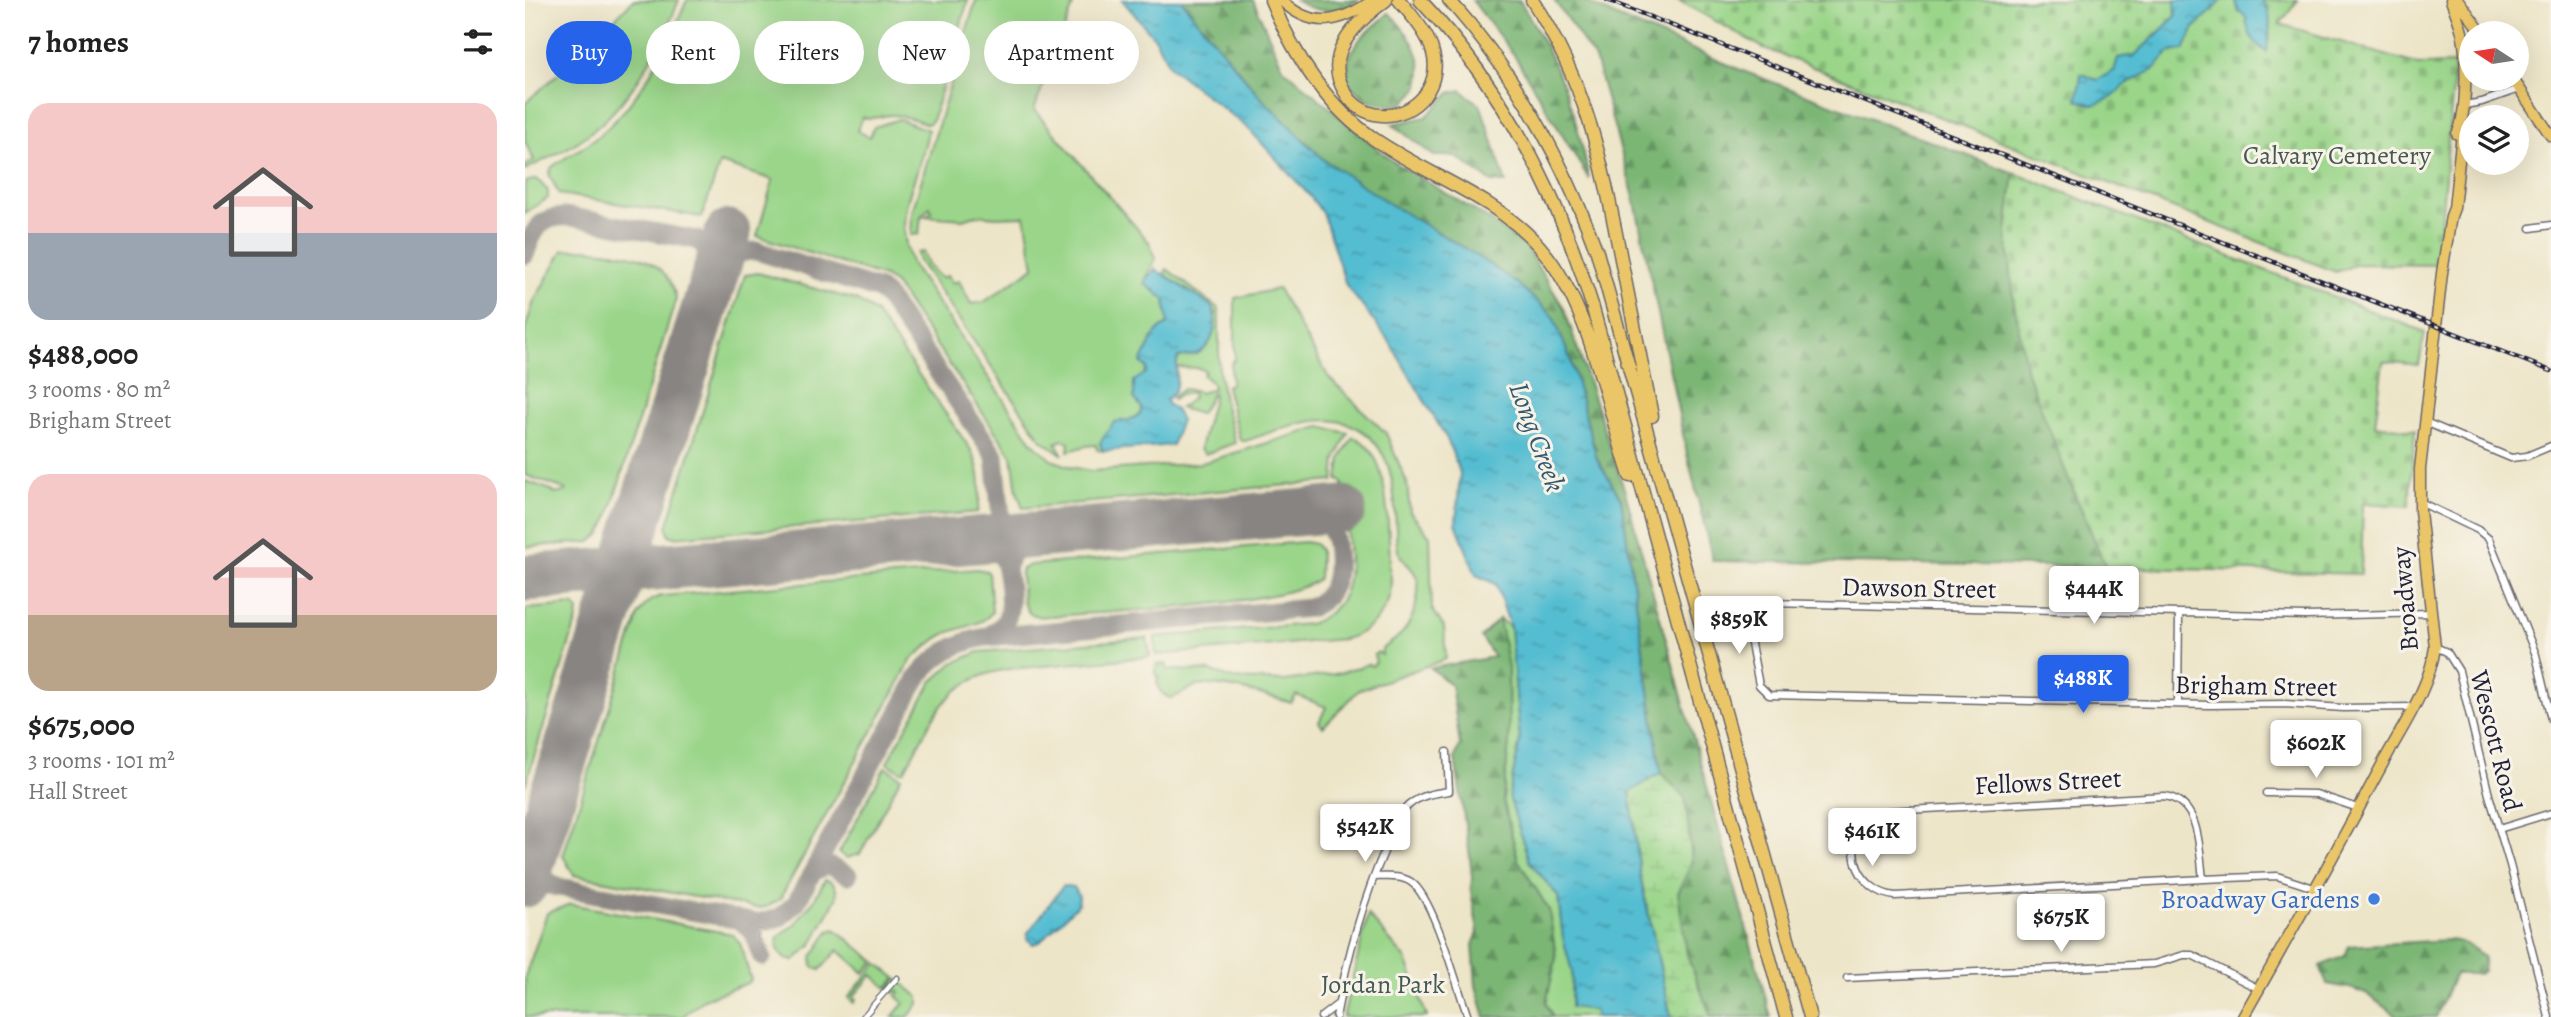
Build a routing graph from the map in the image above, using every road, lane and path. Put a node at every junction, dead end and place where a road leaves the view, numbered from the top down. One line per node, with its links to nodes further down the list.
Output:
1 (1271, 0): 22 (highway)
2 (1281, 0): 10 (main road)
3 (1386, 0): 10 (highway)
4 (1399, 0): 10 (highway)
5 (1420, 0): 22 (highway)
6 (1449, 0): 23 (highway)
7 (1532, 0): 23 (highway)
8 (2451, 0): 14 (main road, Broadway)
9 (2458, 0): 11 (main road)
10 (1368, 7)
11 (2473, 21)
12 (2513, 91): 14 (street)
13 (2520, 91): 16 (main road)
14 (2463, 105)
15 (2459, 130): 19 (main road, Broadway)
16 (2551, 135)
17 (2551, 225): 18 (street)
18 (2531, 228)
19 (2425, 422): 20 (street); 21 (main road, Broadway)
20 (2551, 446)
21 (2420, 502): 25 (main road, Broadway); 30 (street)
22 (1653, 532): 47 (highway)
23 (1687, 570): 48 (highway)
24 (2179, 613): 25 (street, Dawson Street); 27 (street, Dawson Street); 28 (street)
25 (2432, 613): 26 (main road, Broadway)
26 (2435, 647): 29 (main road, Broadway); 35 (street, Wescott Road)
27 (1763, 691): 28 (street, Brigham Street)
28 (2178, 704): 29 (street, Brigham Street)
29 (2413, 707): 33 (main road, Broadway)
30 (2551, 719)
31 (1447, 752): 36 (street)
32 (2266, 793): 33 (street)
33 (2358, 808): 38 (main road, Broadway)
34 (2551, 813): 35 (street)
35 (2498, 829): 50 (street, Wescott Road)
36 (1374, 877): 42 (street); 46 (street)
37 (2203, 879): 37 (street, Fellows Street); 38 (street, Fellows Street)
38 (2313, 888): 41 (main road, Broadway)
39 (897, 978): 43 (street)
40 (1847, 978): 41 (street)
41 (2259, 989): 49 (main road, Broadway)
42 (1338, 1004): 44 (street); 45 (street)
43 (863, 1017)
44 (1321, 1017)
45 (1336, 1017)
46 (1468, 1017)
47 (1786, 1017)
48 (1810, 1017)
49 (2243, 1017)
50 (2549, 1017)

